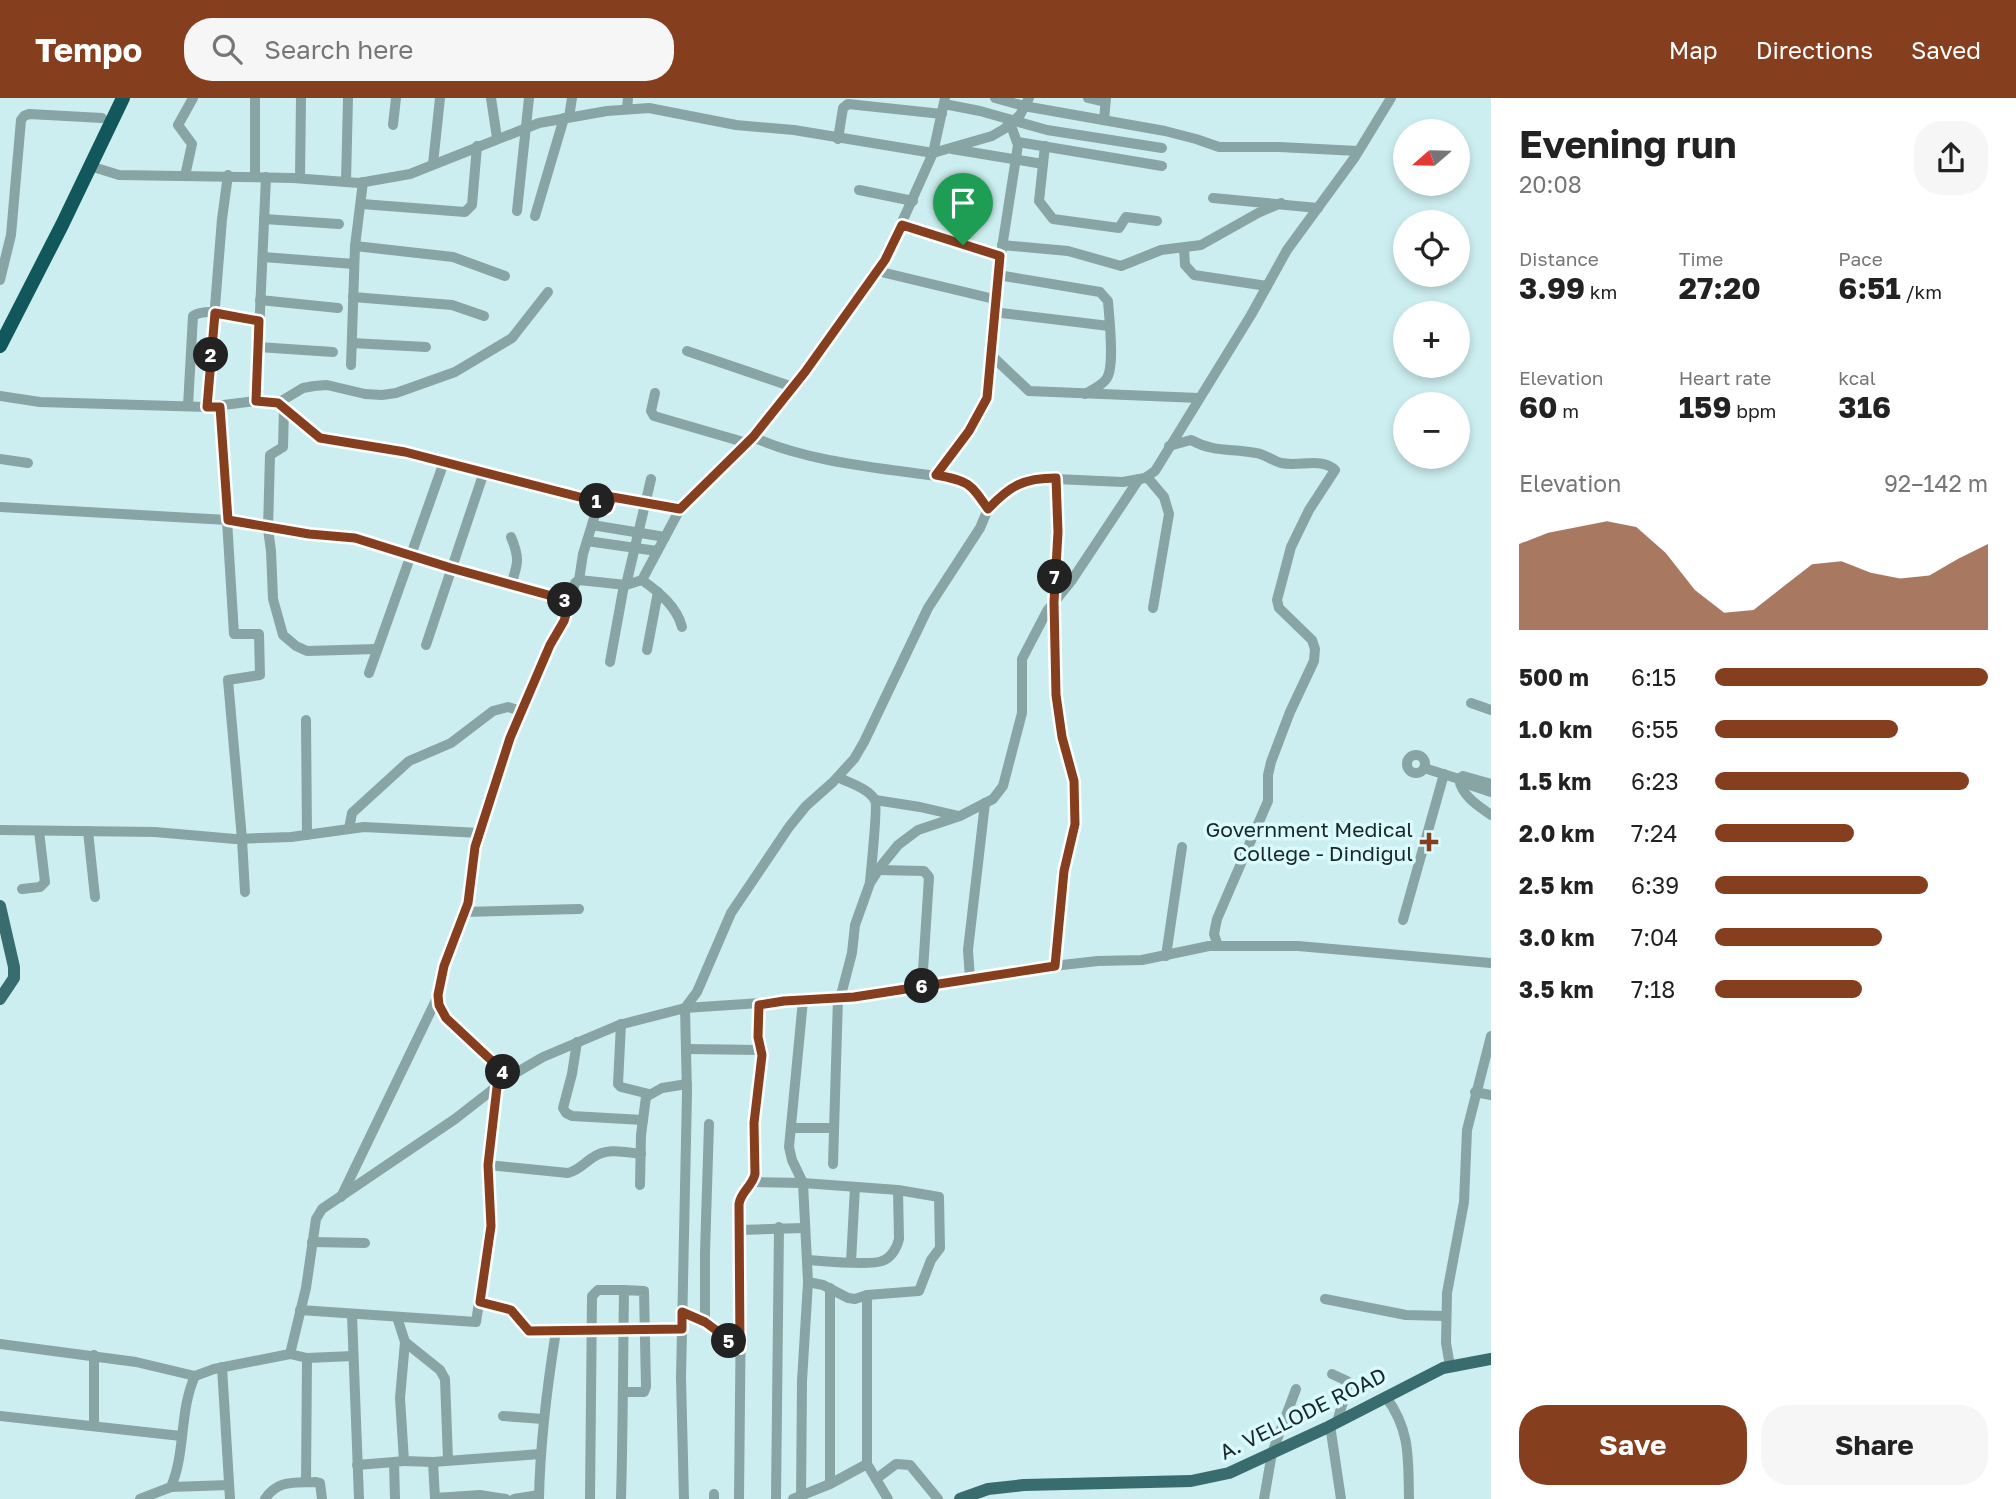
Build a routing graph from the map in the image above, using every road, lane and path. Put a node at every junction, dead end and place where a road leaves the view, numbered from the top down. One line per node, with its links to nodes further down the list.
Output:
1 (112, 98): 22 (highway)
2 (123, 98): 40 (highway)
3 (193, 98): 42 (street)
4 (255, 98): 44 (street)
5 (301, 98): 45 (street)
6 (348, 98): 47 (street)
7 (396, 98): 26 (street)
8 (440, 98): 38 (street)
9 (491, 98): 28 (street)
10 (529, 98): 27 (street)
11 (572, 98): 23 (street)
12 (615, 98): 21 (street)
13 (628, 98): 20 (street)
14 (995, 98): 18 (street)
15 (1088, 98): 17 (street)
16 (1391, 98): 35 (street)
17 (1106, 100): 24 (street)
18 (1026, 102): 24 (street); 25 (street)
19 (944, 106): 25 (street); 29 (street); 36 (street)
20 (626, 109): 21 (street); 29 (street)
21 (615, 111): 23 (street)
22 (102, 118): 46 (highway); 71 (street)
23 (567, 118): 27 (street); 57 (street)
24 (1104, 120): 35 (street)
25 (1012, 121): 30 (street); 33 (street); 34 (street)
26 (393, 125)
27 (526, 128): 28 (street); 56 (street)
28 (497, 138): 31 (street)
29 (838, 139): 36 (street)
30 (1018, 142): 32 (street); 37 (street)
31 (477, 146): 38 (street); 54 (street)
32 (1045, 146): 39 (street); 41 (street)
33 (1162, 148)
34 (952, 149): 36 (street); 37 (street)
35 (1358, 151): 55 (street)
36 (933, 153): 52 (street)
37 (1016, 161): 39 (street); 65 (street)
38 (433, 164): 48 (street)
39 (1043, 164): 59 (street)
40 (90, 166): 42 (street); 46 (highway)
41 (1162, 166)
42 (185, 176): 43 (street)
43 (228, 176): 44 (street); 79 (street)
44 (261, 177): 45 (street); 58 (street)
45 (300, 178): 47 (street)
46 (79, 179): 83 (highway); 85 (highway)
47 (346, 182): 48 (street)
48 (363, 182): 54 (street)
49 (859, 190): 52 (street)
50 (979, 197): 62 (street)
51 (1213, 198): 53 (street)
52 (913, 201): 61 (street)
53 (1281, 203): 55 (street); 64 (street)
54 (362, 204): 63 (street)
55 (1318, 208): 72 (street)
56 (517, 211)
57 (535, 216)
58 (264, 219): 60 (street); 66 (street)
59 (1157, 220)
60 (339, 224)
61 (902, 225): 62 (street); 68 (street)
62 (963, 245): 65 (street)
63 (355, 246): 67 (street); 70 (street)
64 (1184, 248): 65 (street); 72 (street)
65 (1001, 250): 69 (street)
66 (263, 257): 67 (street); 76 (street)
67 (354, 264): 74 (street)
68 (877, 271): 75 (street); 92 (street)
69 (998, 275): 75 (street); 82 (street)
70 (505, 276)
71 (0, 280)
72 (1267, 286): 96 (street)
73 (548, 292): 99 (street)
74 (352, 297): 80 (street); 84 (street)
75 (995, 299): 78 (street)
76 (260, 300): 77 (street); 81 (street)
77 (338, 308)
78 (993, 312): 82 (street); 90 (street)
79 (215, 313): 81 (street); 98 (street); 100 (street)
80 (484, 316)
81 (259, 321): 86 (street)
82 (1110, 326): 94 (street)
83 (0, 327)
84 (352, 343): 87 (street); 91 (street)
85 (0, 346)
86 (258, 347): 89 (street); 97 (street)
87 (425, 347)
88 (687, 351): 92 (street)
89 (333, 352)
90 (991, 355): 94 (street); 108 (street)
91 (351, 365)
92 (793, 387): 102 (street)
93 (656, 393): 102 (street)
94 (1084, 394): 96 (street)
95 (0, 396): 98 (street)
96 (1199, 398): 103 (street)
97 (256, 401): 99 (street); 101 (street)
98 (188, 406): 100 (street)
99 (281, 406): 105 (street); 119 (street)
100 (207, 407): 101 (street)
101 (220, 407): 117 (street)
102 (750, 440): 108 (street); 115 (street)
103 (1169, 446): 110 (street); 173 (street)
104 (0, 459): 106 (street)
105 (444, 462): 107 (street); 126 (street)
106 (27, 463)
107 (484, 472): 114 (street); 127 (street)
108 (936, 475): 116 (street)
109 (1056, 478): 110 (street); 116 (street); 134 (street)
110 (1143, 478): 134 (street); 135 (street)
111 (651, 479): 112 (street)
112 (646, 504): 114 (street); 115 (street); 120 (street)
113 (0, 507): 117 (street)
114 (597, 507): 118 (street)
115 (680, 509): 122 (street)
116 (988, 509): 148 (street)
117 (228, 520): 119 (street); 162 (street)
118 (592, 525): 120 (street); 123 (street)
119 (268, 528): 126 (street); 138 (street)
120 (639, 533): 122 (street); 124 (street)
121 (511, 537): 130 (street)
122 (665, 537): 125 (street)
123 (587, 541): 124 (street); 128 (street)
124 (635, 547): 125 (street); 131 (street)
125 (657, 551): 129 (street)
126 (410, 555): 127 (street); 138 (street)
127 (451, 568): 130 (street); 137 (street)
128 (579, 580): 131 (street); 133 (street)
129 (642, 580): 131 (street); 132 (street)
130 (511, 585): 133 (street)
131 (625, 585): 140 (street)
132 (658, 592): 136 (street); 139 (street)
133 (570, 601): 144 (street)
134 (1054, 602): 153 (street); 177 (street)
135 (1153, 608)
136 (682, 627)
137 (426, 645)
138 (377, 649): 141 (street)
139 (647, 650)
140 (610, 662)
141 (369, 673)
142 (1471, 704): 143 (street)
143 (1491, 710)
144 (521, 711): 156 (street); 160 (street)
145 (306, 720): 161 (street)
146 (1424, 768): 147 (street)
147 (1444, 774): 149 (street); 172 (street)
148 (838, 777): 152 (street); 185 (street)
149 (1459, 779): 150 (street); 151 (street); 154 (street)
150 (1491, 784)
151 (1491, 792)
152 (875, 800): 155 (street); 165 (street)
153 (985, 803): 155 (street); 178 (street)
154 (1491, 815)
155 (960, 816): 164 (street)
156 (349, 829): 160 (street); 161 (street)
157 (0, 830): 158 (street)
158 (39, 831): 159 (street); 166 (street)
159 (88, 831): 162 (street); 168 (street)
160 (480, 833): 171 (street)
161 (307, 835): 162 (street)
162 (242, 839): 167 (street)
163 (1182, 847): 175 (street)
164 (878, 870): 165 (street); 179 (street)
165 (870, 883): 181 (street)
166 (22, 890)
167 (245, 892)
168 (95, 897)
169 (0, 906): 174 (main road)
170 (579, 909): 171 (street)
171 (465, 912): 180 (street)
172 (1403, 920)
173 (1218, 946): 175 (street); 176 (street)
174 (5, 947): 182 (main road)
175 (1166, 956): 177 (street)
176 (1491, 963)
177 (1055, 966): 178 (street)
178 (970, 979): 179 (street)
179 (922, 986): 181 (street)
180 (438, 995): 191 (street); 209 (street)
181 (841, 998): 183 (street); 200 (street)
182 (0, 999)
183 (803, 1000): 184 (street); 199 (street)
184 (759, 1005): 185 (street); 190 (street)
185 (685, 1008): 186 (street); 189 (street)
186 (621, 1024): 188 (street); 195 (street)
187 (1491, 1036): 194 (street)
188 (577, 1042): 191 (street); 197 (street)
189 (688, 1049): 190 (street); 192 (street)
190 (761, 1050): 204 (street)
191 (509, 1077): 193 (street)
192 (687, 1084): 195 (street); 224 (street)
193 (497, 1087): 203 (street); 209 (street)
194 (1475, 1092): 196 (street); 226 (street)
195 (649, 1094): 197 (street)
196 (1491, 1095)
197 (643, 1120): 201 (street)
198 (709, 1124): 228 (street)
199 (791, 1128): 200 (street); 205 (street)
200 (834, 1128): 202 (street)
201 (641, 1154): 203 (street); 206 (street)
202 (834, 1164)
203 (488, 1165): 222 (street)
204 (753, 1182): 205 (street); 212 (street)
205 (803, 1183): 207 (street); 211 (street)
206 (640, 1185)
207 (855, 1187): 208 (street); 216 (street)
208 (898, 1190): 216 (street); 220 (street)
209 (341, 1197): 213 (street)
210 (779, 1227): 211 (street); 212 (street); 283 (street)
211 (803, 1228): 215 (street)
212 (740, 1230): 236 (street)
213 (312, 1242): 214 (street); 223 (street)
214 (365, 1243)
215 (808, 1260): 216 (street); 217 (street)
216 (851, 1262)
217 (807, 1282): 218 (street); 270 (street)
218 (830, 1288): 220 (street); 264 (street)
219 (624, 1290): 229 (street); 231 (street); 232 (street)
220 (867, 1295): 260 (street)
221 (1325, 1299): 226 (street)
222 (480, 1302): 227 (street); 233 (street)
223 (300, 1310): 225 (street); 237 (street)
224 (682, 1312): 228 (street); 230 (street)
225 (352, 1315): 227 (street); 239 (street)
226 (1446, 1316): 242 (street)
227 (397, 1317): 234 (street)
228 (705, 1322): 236 (street)
229 (646, 1329): 230 (street); 232 (street); 247 (street)
230 (682, 1329): 281 (street)
231 (594, 1330): 232 (street); 233 (street); 279 (street)
232 (623, 1330): 247 (street)
233 (556, 1331): 251 (street)
234 (405, 1342): 257 (street); 258 (street)
235 (0, 1344): 238 (street)
236 (740, 1348): 282 (street)
237 (290, 1354): 240 (street); 243 (street)
238 (94, 1355): 245 (street); 253 (street)
239 (352, 1356): 240 (street); 261 (street)
240 (307, 1358): 263 (street)
241 (1491, 1359): 242 (main road, A. VELLODE ROAD)
242 (1450, 1366): 248 (main road, A. VELLODE ROAD)
243 (222, 1367): 245 (street); 265 (street)
244 (1332, 1374): 252 (street)
245 (195, 1376): 254 (street)
246 (1296, 1390): 255 (street)
247 (623, 1392): 280 (street)
248 (1386, 1396): 252 (main road, A. VELLODE ROAD); 289 (street)
249 (0, 1416): 253 (street)
250 (503, 1416): 251 (street)
251 (543, 1419): 256 (street)
252 (1333, 1424): 255 (main road, A. VELLODE ROAD); 288 (street)
253 (94, 1426): 254 (street)
254 (181, 1436): 266 (street)
255 (1272, 1453): 286 (main road, A. VELLODE ROAD); 287 (street)
256 (540, 1454): 257 (street); 267 (street)
257 (448, 1460): 259 (street)
258 (399, 1461): 259 (street); 261 (street); 276 (street)
259 (433, 1462): 268 (street)
260 (867, 1464): 262 (street); 264 (street)
261 (357, 1465): 275 (street)
262 (876, 1479): 284 (street); 285 (street)
263 (306, 1482): 273 (street); 274 (street)
264 (830, 1484): 270 (street)
265 (229, 1485): 266 (street); 272 (street)
266 (171, 1487): 271 (street)
267 (539, 1497): 278 (street)
268 (435, 1498): 269 (street)
269 (492, 1498): 277 (street)
270 (799, 1498)
271 (140, 1499)
272 (229, 1499)
273 (265, 1499)
274 (322, 1499)
275 (359, 1499)
276 (394, 1499)
277 (506, 1499)
278 (514, 1499)
279 (590, 1499)
280 (621, 1499)
281 (684, 1499)
282 (739, 1499)
283 (776, 1499)
284 (888, 1499)
285 (938, 1499)
286 (960, 1499)
287 (1264, 1499)
288 (1341, 1499)
289 (1409, 1499)

